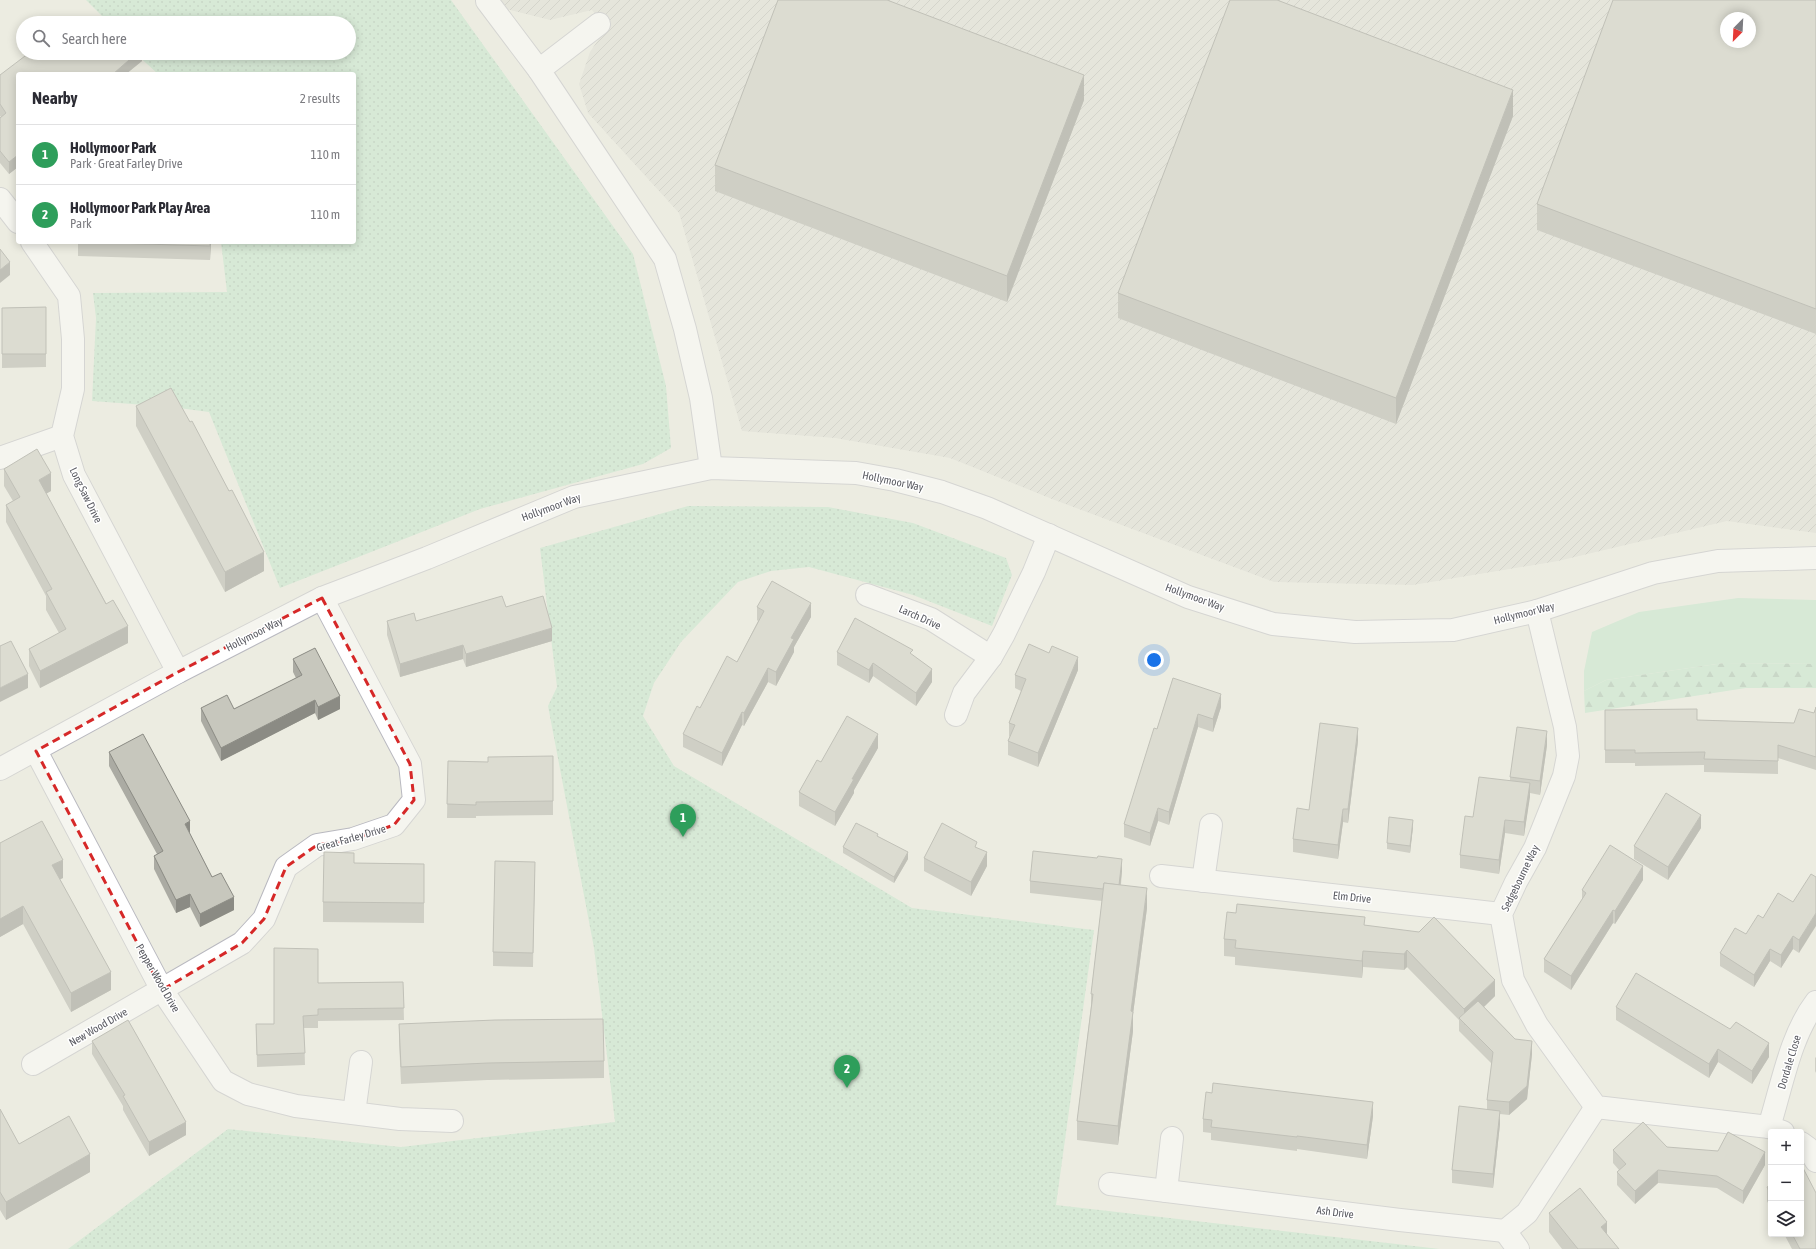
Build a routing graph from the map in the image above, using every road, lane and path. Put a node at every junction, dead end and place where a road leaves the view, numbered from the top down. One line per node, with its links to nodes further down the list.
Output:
1 (487, 1): 3 (street)
2 (599, 24): 3 (street)
3 (539, 70): 7 (street)
4 (33, 244): 5 (street)
5 (62, 436): 6 (street); 14 (street, Long Saw Drive)
6 (0, 458)
7 (712, 468): 8 (street, Hollymoor Way); 11 (street, Hollymoor Way)
8 (1049, 535): 12 (street, Hollymoor Way); 13 (street)
9 (1816, 558): 12 (street, Hollymoor Way)
10 (867, 595): 13 (street, Larch Drive)
11 (322, 598): 14 (street, Hollymoor Way); 22 (street, Great Farley Drive)
12 (1537, 611): 21 (street, Sedgebourne Way)
13 (991, 657): 15 (street)
14 (178, 672): 16 (street, Hollymoor Way)
15 (956, 715)
16 (36, 751): 17 (street, Hollymoor Way); 22 (street, Pepper Wood Drive)
17 (0, 769)
18 (1211, 825): 20 (street)
19 (1162, 876): 20 (street, Elm Drive)
20 (1203, 881): 21 (street, Elm Drive)
21 (1501, 914): 26 (street, Sedgebourne Way)
22 (162, 990): 25 (street, New Wood Drive); 27 (street, Pepper Wood Drive)
23 (1816, 1002): 29 (street, Dordale Close)
24 (361, 1062): 27 (street)
25 (33, 1064)
26 (1596, 1107): 29 (street); 35 (street)
27 (354, 1113): 28 (street, Pepper Wood Drive)
28 (452, 1121)
29 (1776, 1129)
30 (1172, 1138): 34 (street)
31 (1804, 1145): 32 (street)
32 (1816, 1161)
33 (1110, 1184): 34 (street, Ash Drive)
34 (1166, 1191): 35 (street, Ash Drive)
35 (1505, 1231): 36 (street)
36 (1518, 1249)

